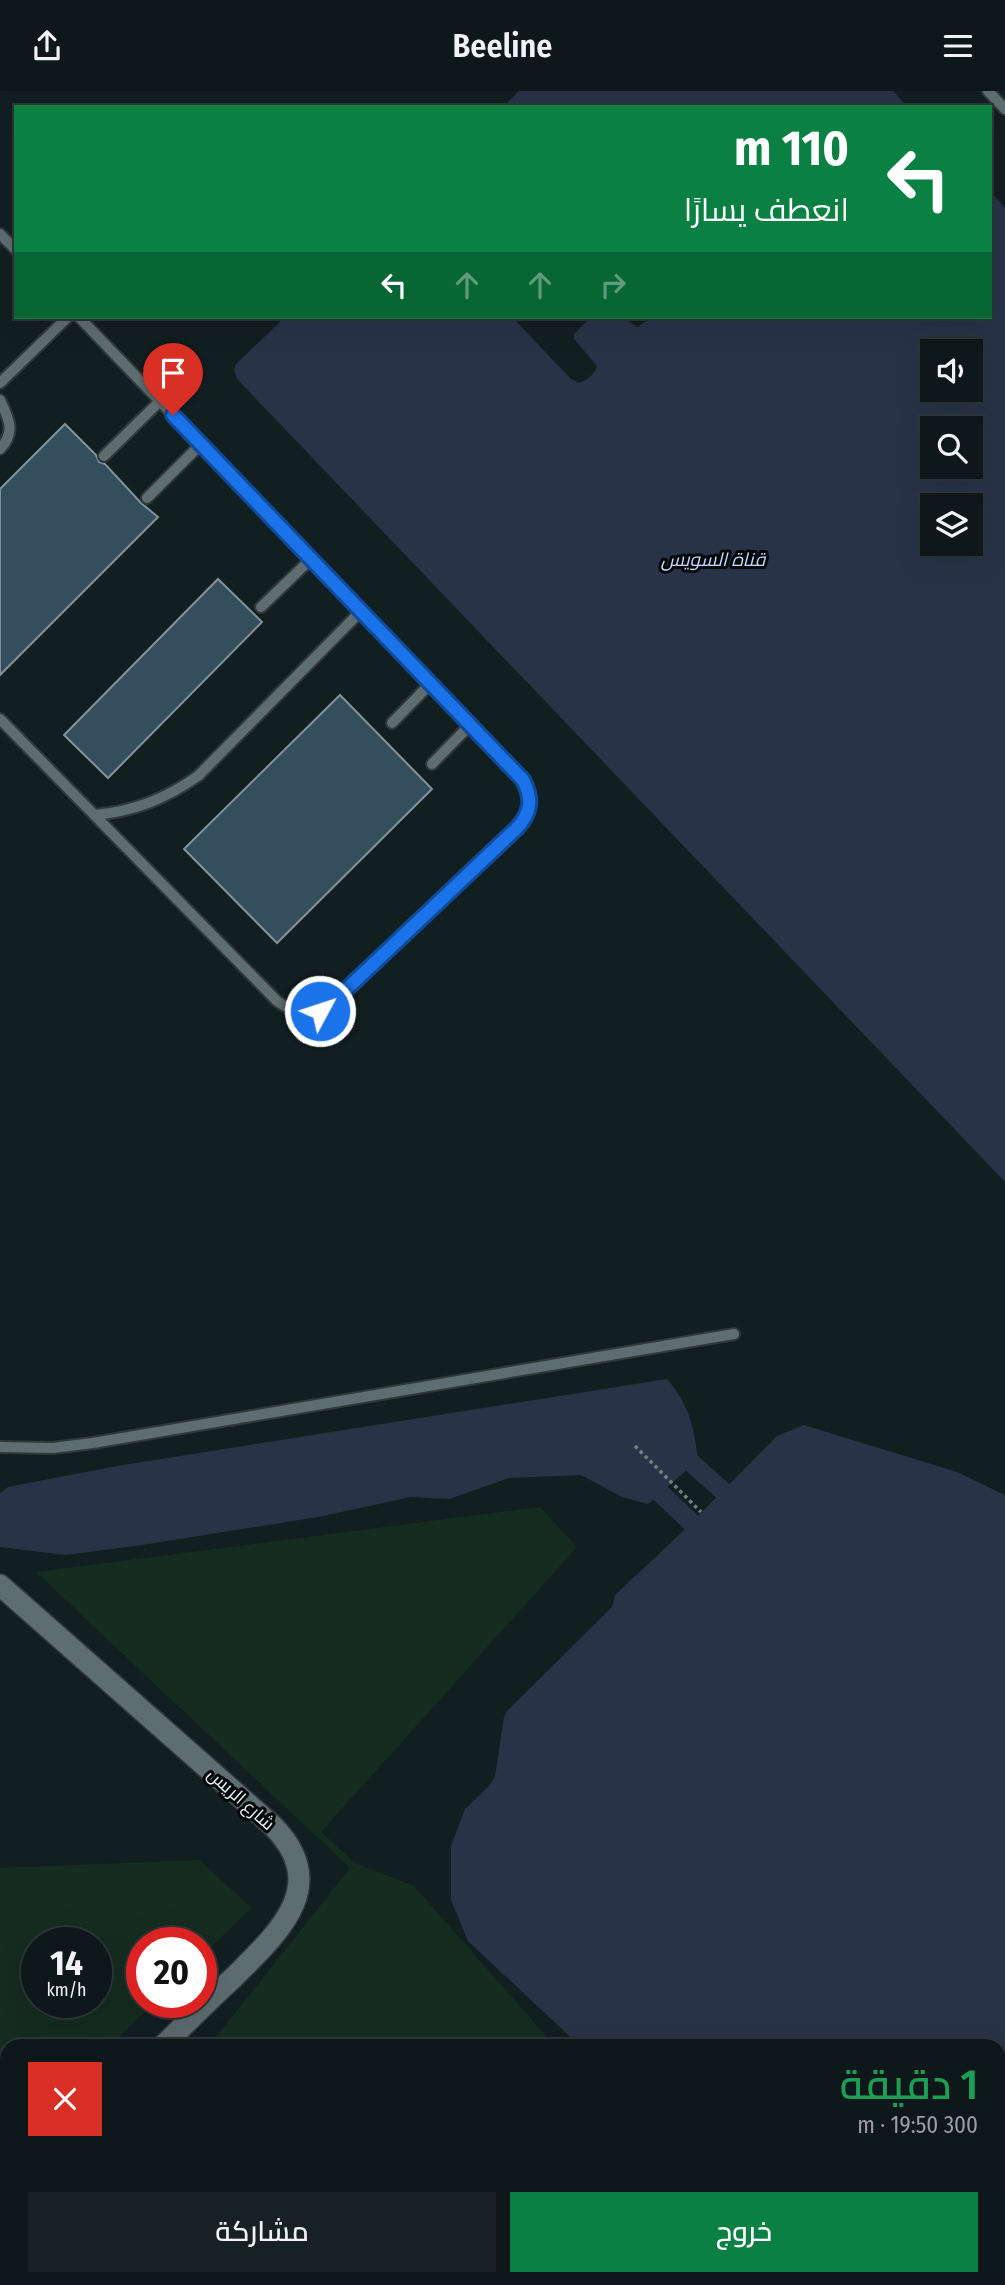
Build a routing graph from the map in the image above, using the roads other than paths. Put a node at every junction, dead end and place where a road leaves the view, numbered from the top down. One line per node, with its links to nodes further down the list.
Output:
1 (988, 91): 2 (lane)
2 (1005, 109)
3 (0, 234): 4 (lane)
4 (14, 248)
5 (66, 319): 7 (lane)
6 (81, 319): 9 (lane)
7 (0, 383)
8 (0, 400): 11 (lane)
9 (160, 401): 10 (lane); 12 (lane)
10 (201, 444): 13 (lane); 14 (lane)
11 (0, 449)
12 (104, 456)
13 (146, 498)
14 (311, 559): 15 (lane); 16 (lane)
15 (261, 607)
16 (361, 611): 17 (lane); 22 (lane)
17 (430, 684): 19 (lane); 20 (lane)
18 (0, 719): 22 (lane)
19 (392, 723)
20 (470, 725): 21 (lane); 22 (lane)
21 (432, 764)
22 (95, 815)
23 (734, 1334): 24 (lane)
24 (0, 1447)
25 (0, 1585): 26 (street, شارع الريس)
26 (170, 2039)

